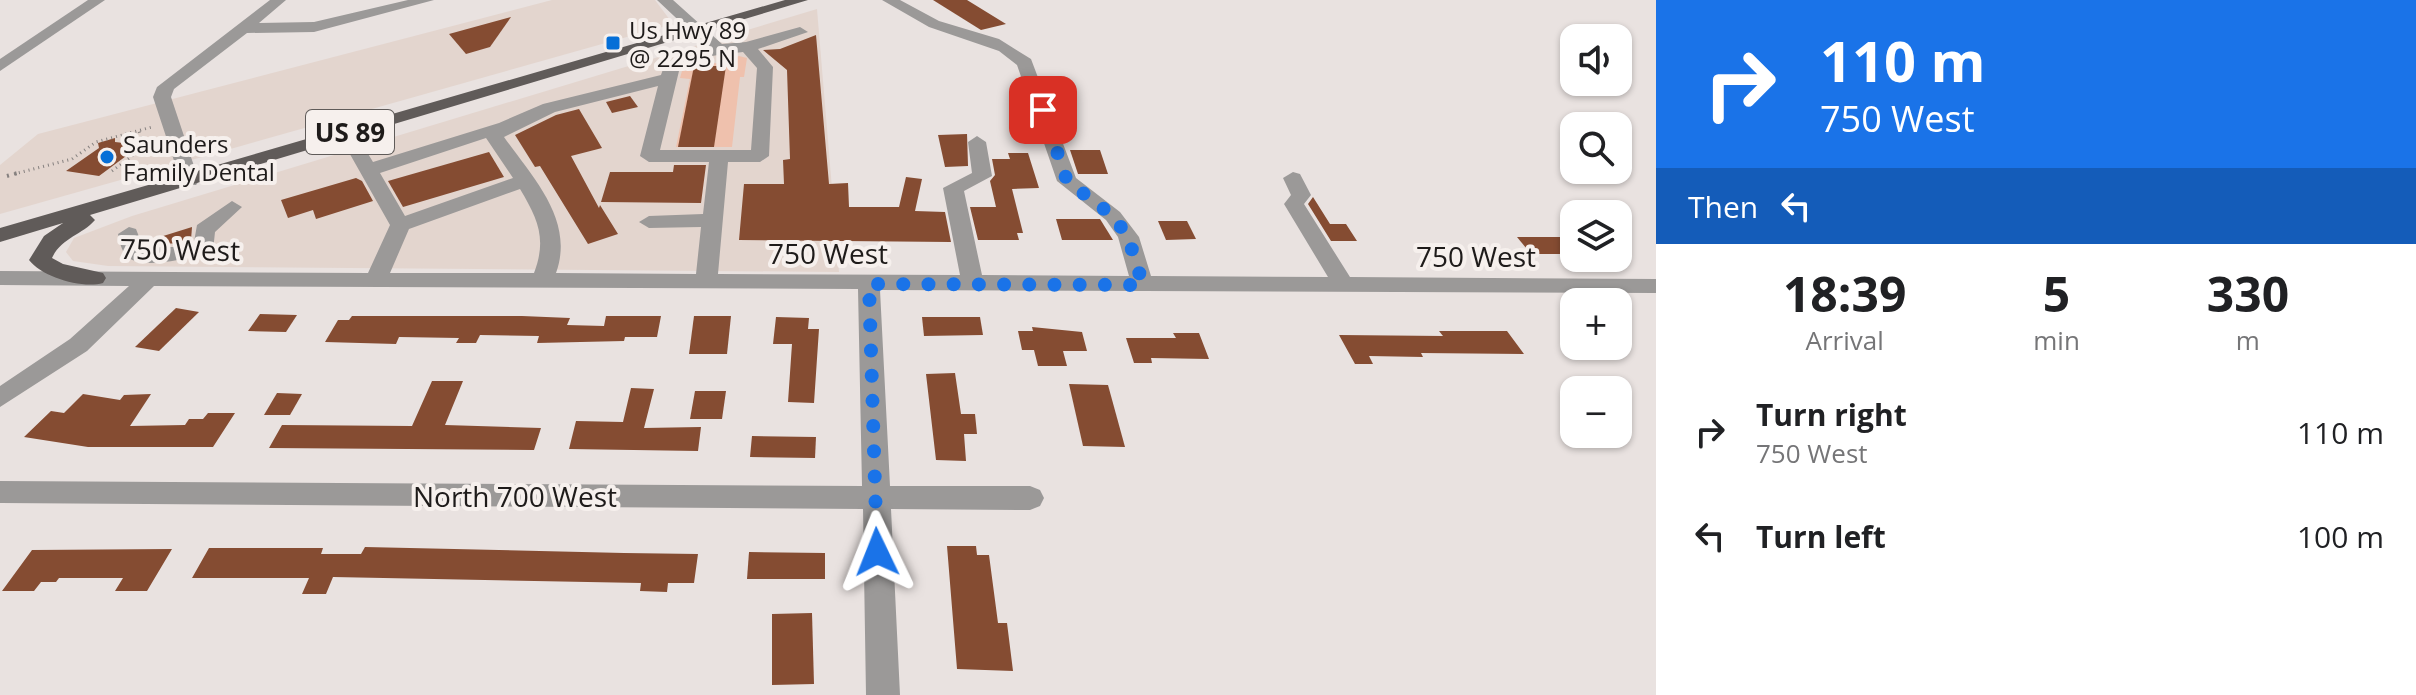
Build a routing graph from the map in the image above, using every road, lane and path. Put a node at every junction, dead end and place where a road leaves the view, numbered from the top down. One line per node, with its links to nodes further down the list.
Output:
1 (98, 0): 12 (street)
2 (279, 0): 7 (street)
3 (427, 0): 7 (street)
4 (664, 0): 8 (street)
5 (801, 0): 8 (main road, US 89)
6 (889, 0): 43 (street)
7 (247, 28): 26 (street)
8 (696, 31): 11 (street); 17 (main road, US 89)
9 (800, 32): 10 (street)
10 (747, 47): 11 (street); 21 (street)
11 (718, 49): 13 (street)
12 (0, 66)
13 (667, 79): 15 (street); 21 (street)
14 (152, 127): 16 (path)
15 (500, 128): 22 (street); 27 (street)
16 (139, 131): 19 (path); 23 (path)
17 (347, 133): 22 (street); 26 (main road, US 89)
18 (977, 142): 42 (street)
19 (77, 156): 20 (path); 24 (path)
20 (87, 157)
21 (719, 157): 30 (street)
22 (369, 170): 32 (street)
23 (112, 171)
24 (7, 176)
25 (1293, 178): 44 (street)
26 (189, 181): 28 (main road, US 89)
27 (525, 181): 32 (street); 39 (street)
28 (137, 196): 34 (main road, US 89); 36 (main road)
29 (232, 207): 33 (street)
30 (711, 220): 31 (street); 40 (street)
31 (649, 222)
32 (400, 225): 38 (street)
33 (129, 234)
34 (0, 235)
35 (0, 278): 36 (street, 750 West)
36 (95, 278): 37 (street, 750 West)
37 (148, 279): 38 (street, 750 West); 46 (street)
38 (375, 281): 39 (street, 750 West)
39 (542, 282): 40 (street, 750 West)
40 (706, 283): 41 (street, 750 West)
41 (869, 284): 42 (street, 750 West); 48 (street)
42 (973, 284): 43 (street, 750 West)
43 (1143, 285): 44 (street, 750 West)
44 (1344, 285): 45 (street, 750 West)
45 (1656, 286)
46 (0, 398)
47 (0, 492): 48 (street, North 700 West)
48 (875, 498): 49 (street, North 700 West); 50 (street)
49 (1030, 498)
50 (883, 695)

